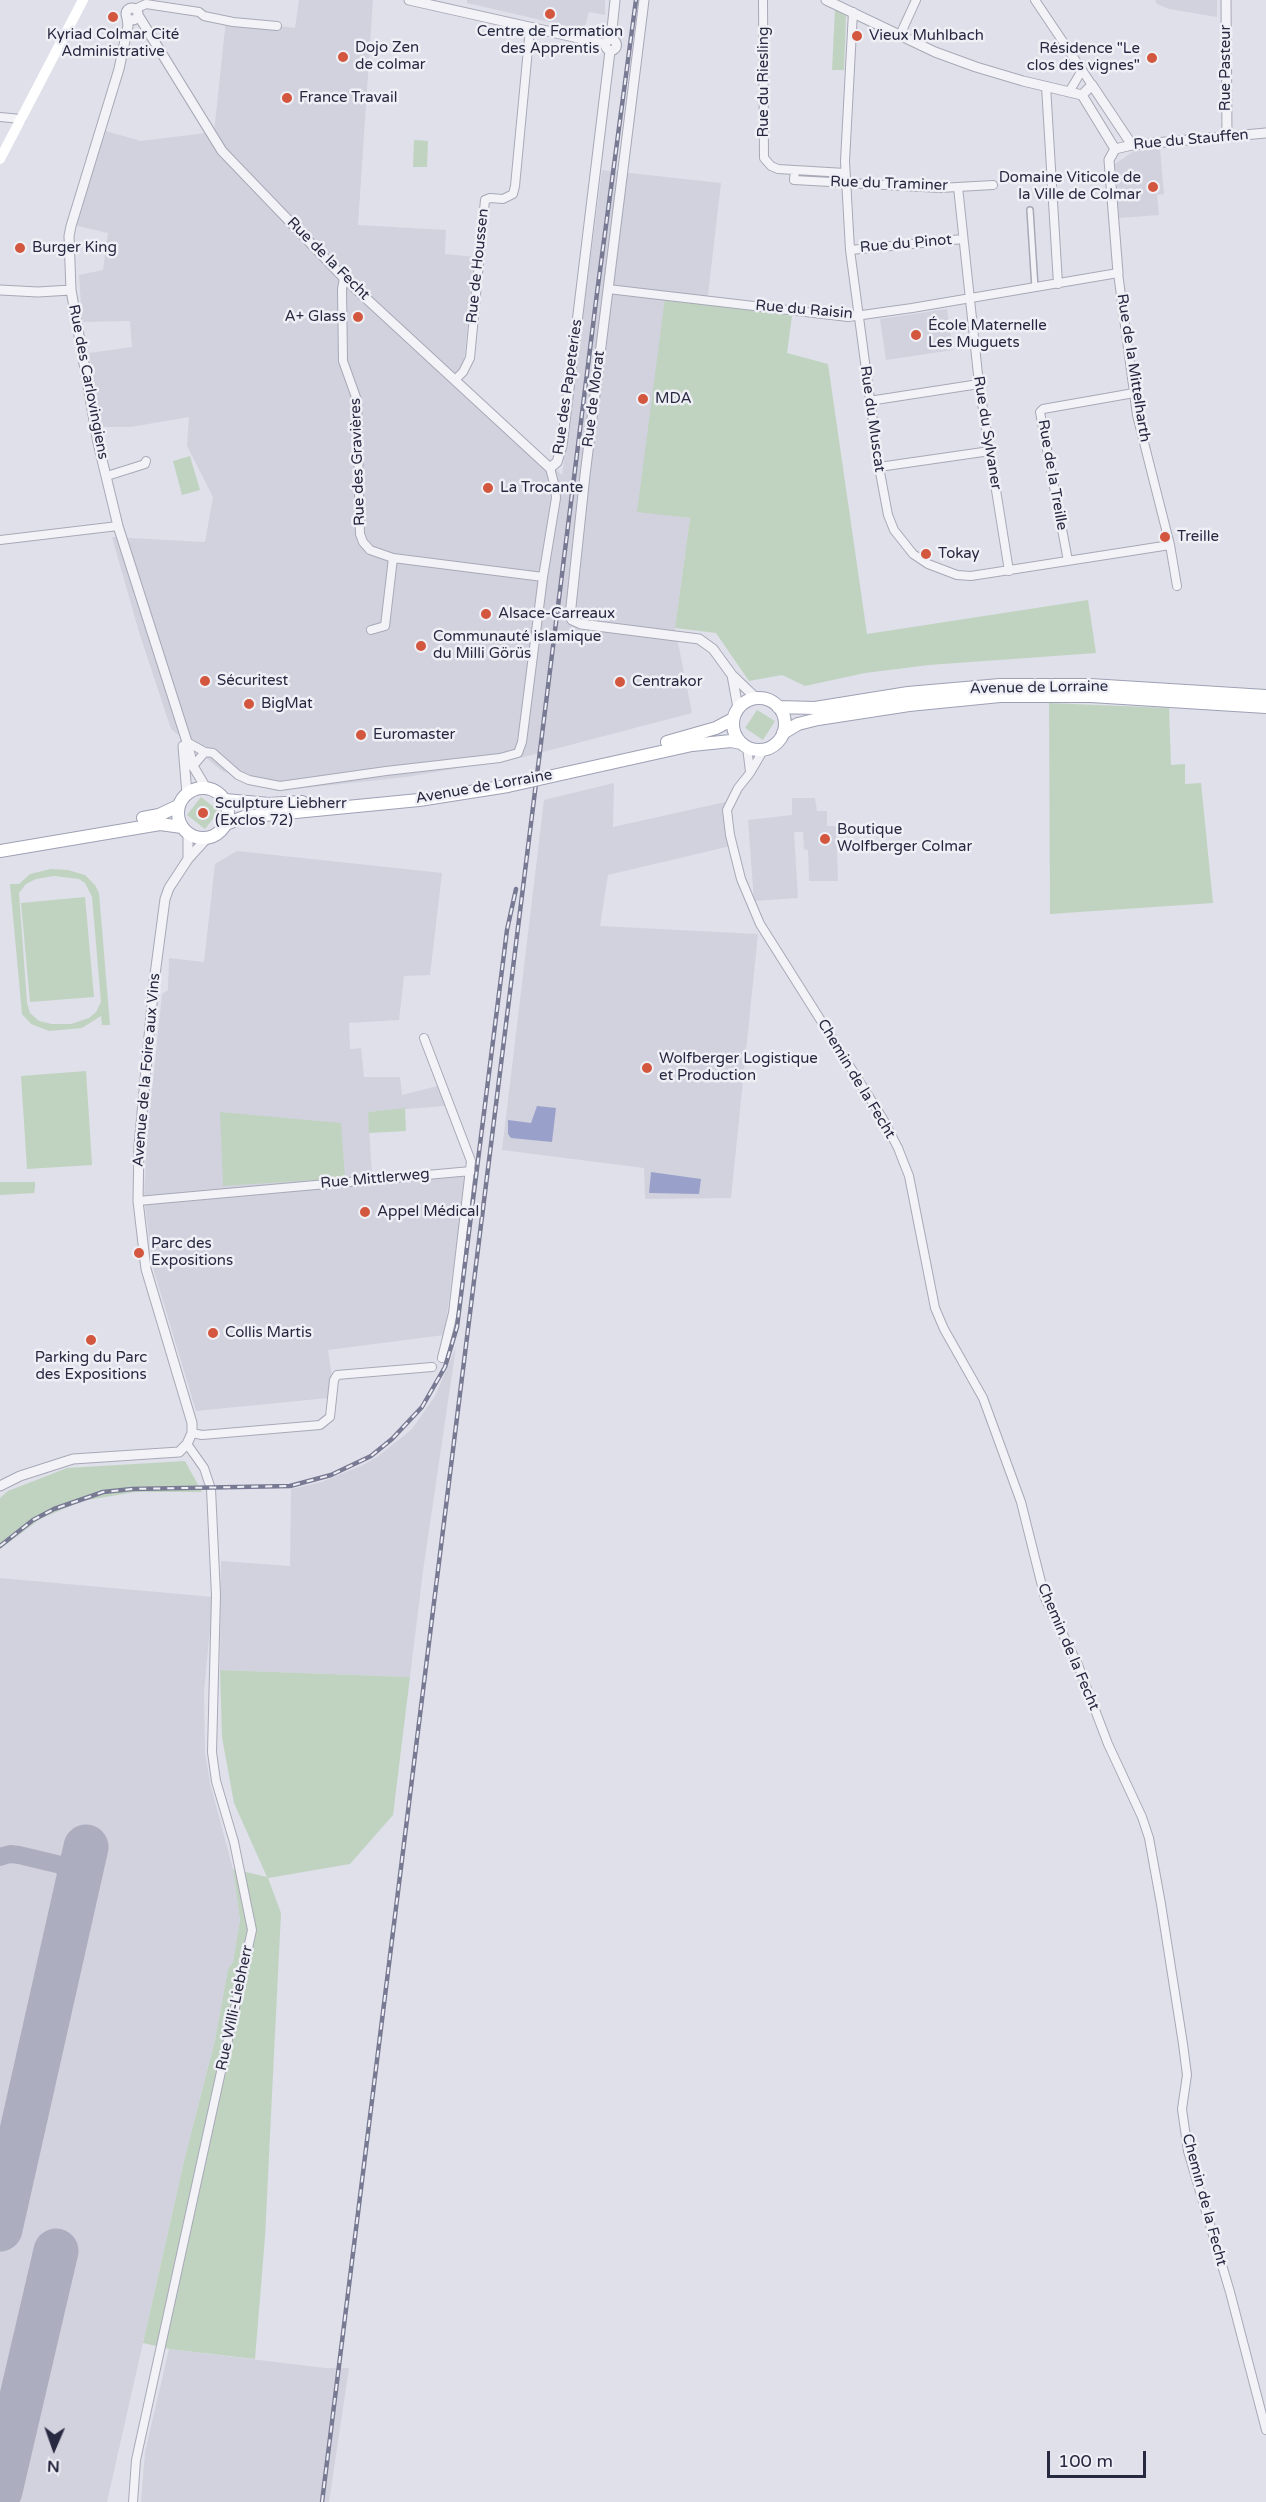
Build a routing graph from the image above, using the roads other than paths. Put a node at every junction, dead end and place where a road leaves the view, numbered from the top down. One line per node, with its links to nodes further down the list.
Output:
1 (83, 0): 22 (main road)
2 (409, 0): 13 (street)
3 (615, 0): 15 (street, Rue des Papeteries)
4 (644, 0): 41 (street, Rue de Morat)
5 (763, 0): 28 (street, Rue du Riesling)
6 (826, 0): 10 (street)
7 (916, 0): 14 (street)
8 (1035, 0): 16 (street)
9 (1226, 0): 24 (street, Rue Pasteur)
10 (853, 12): 14 (street); 30 (street, Rue du Muscat)
11 (132, 14): 12 (street); 38 (street, Rue de la Fecht); 43 (street, Rue des Carlovingiens)
12 (277, 26)
13 (530, 28): 15 (street); 46 (street, Rue de Houssen)
14 (900, 35): 17 (street)
15 (609, 45): 53 (street, Rue des Papeteries)
16 (1082, 72): 18 (street); 19 (street)
17 (1046, 86): 19 (street); 39 (street)
18 (1092, 86): 20 (street); 25 (street)
19 (1069, 92): 20 (street)
20 (1082, 95): 26 (street)
21 (0, 117): 22 (street)
22 (21, 119): 27 (main road)
23 (1266, 133): 24 (street, Rue du Stauffen)
24 (1227, 136): 25 (street, Rue du Stauffen)
25 (1131, 145): 26 (street, Rue du Stauffen)
26 (1115, 149): 37 (street, Rue de la Mittelharth)
27 (0, 159)
28 (767, 163): 29 (street, Rue du Traminer)
29 (795, 170): 30 (street, Rue du Traminer); 31 (street, Rue du Traminer)
30 (845, 173): 31 (street, Rue du Muscat)
31 (845, 183): 33 (street, Rue du Traminer); 36 (street, Rue du Muscat)
32 (993, 185): 33 (street, Rue du Traminer)
33 (958, 187): 35 (street, Rue du Sylvaner)
34 (1030, 210): 40 (street)
35 (963, 239): 36 (street, Rue du Pinot); 44 (street, Rue du Sylvaner)
36 (850, 250): 45 (street, Rue du Muscat)
37 (1118, 273): 39 (street, Rue du Raisin); 48 (street, Rue de la Mittelharth)
38 (345, 278): 46 (street, Rue de la Fecht); 58 (street, Rue des Gravières)
39 (1058, 284): 40 (street, Rue du Raisin)
40 (1035, 288): 44 (street, Rue du Raisin)
41 (608, 289): 45 (street, Rue du Raisin); 64 (street, Rue de Morat)
42 (0, 290): 43 (street)
43 (71, 290): 54 (street, Rue des Carlovingiens)
44 (969, 299): 45 (street, Rue du Raisin); 47 (street, Rue du Sylvaner)
45 (857, 316): 49 (street, Rue du Muscat)
46 (456, 379): 53 (street, Rue de la Fecht)
47 (978, 384): 49 (street); 50 (street, Rue du Sylvaner)
48 (1134, 393): 57 (street, Rue de la Mittelharth); 59 (street, Rue de la Treille)
49 (869, 401): 52 (street, Rue du Muscat)
50 (990, 451): 52 (street); 60 (street, Rue du Sylvaner)
51 (146, 461): 54 (street)
52 (879, 467): 60 (street, Rue du Muscat)
53 (550, 468): 61 (street, Rue des Papeteries)
54 (107, 476): 55 (street, Rue des Carlovingiens)
55 (118, 526): 56 (street); 71 (street, Rue des Carlovingiens)
56 (0, 540)
57 (1170, 545): 59 (street, Rue du Muscat); 62 (street, Rue de la Mittelharth)
58 (393, 558): 61 (street, Rue des Gravières); 63 (street)
59 (1068, 561): 60 (street, Rue du Muscat)
60 (1010, 571)
61 (543, 577): 74 (street, Rue des Papeteries)
62 (1177, 586)
63 (371, 630)
64 (732, 675): 66 (street, Rue de Morat); 69 (street, Rue de Morat)
65 (1266, 696): 67 (main road, Avenue de Lorraine)
66 (756, 698): 67 (main road); 69 (main road)
67 (778, 707): 70 (main road)
68 (1266, 707): 70 (main road, Avenue de Lorraine)
69 (736, 713): 72 (main road); 76 (main road, Avenue de Lorraine)
70 (783, 733): 73 (main road)
71 (186, 739): 74 (street, Rue des Papeteries); 75 (street, Rue des Carlovingiens); 80 (street, Rue des Carlovingiens)
72 (744, 745): 73 (main road); 76 (main road, Avenue de Lorraine); 77 (street)
73 (764, 749): 77 (street, Chemin de la Fecht)
74 (205, 752): 75 (street)
75 (193, 766): 79 (street, Rue des Carlovingiens)
76 (565, 769): 78 (main road, Avenue de Lorraine)
77 (750, 773): 97 (street, Chemin de la Fecht)
78 (507, 782): 81 (main road, Avenue de Lorraine); 83 (main road, Avenue de Lorraine)
79 (206, 788): 80 (main road); 81 (main road)
80 (187, 794): 82 (main road)
81 (225, 800): 83 (main road)
82 (178, 806): 84 (main road); 86 (main road)
83 (226, 824): 85 (main road)
84 (185, 831): 85 (main road); 87 (main road); 88 (street)
85 (207, 838): 88 (street, Avenue de la Foire aux Vins)
86 (0, 842)
87 (0, 851)
88 (188, 859): 91 (street, Avenue de la Foire aux Vins)
89 (424, 1038): 90 (street)
90 (471, 1171): 91 (street, Rue Mittlerweg); 92 (street)
91 (138, 1201): 94 (street, Avenue de la Foire aux Vins)
92 (442, 1358)
93 (432, 1367): 94 (street)
94 (192, 1433): 95 (street)
95 (187, 1444): 96 (street); 98 (street, Rue Willi-Liebherr)
96 (0, 1486)
97 (1266, 2430)
98 (133, 2502)

